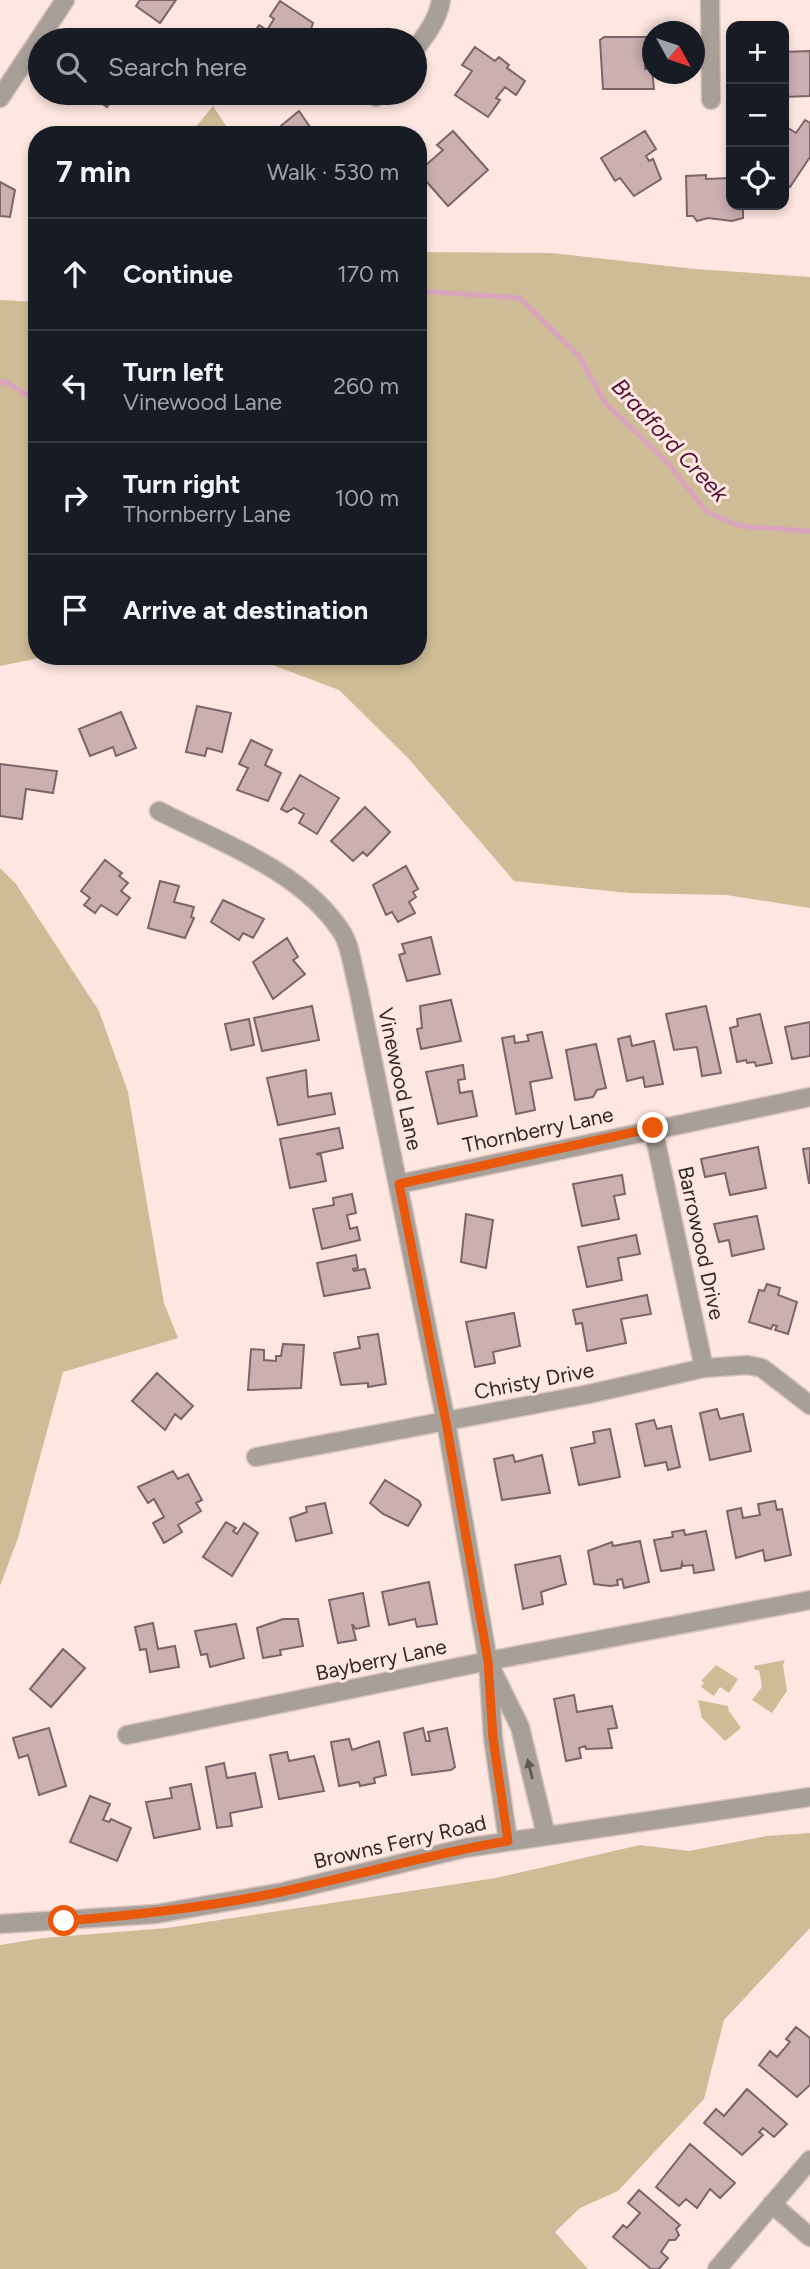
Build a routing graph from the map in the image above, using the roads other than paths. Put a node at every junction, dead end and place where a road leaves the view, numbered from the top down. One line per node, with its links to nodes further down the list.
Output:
1 (65, 0): 4 (street)
2 (441, 0): 5 (street)
3 (710, 0): 8 (street)
4 (46, 28)
5 (427, 30)
6 (28, 56): 7 (street)
7 (0, 98)
8 (711, 100)
9 (159, 811): 12 (street, Vinewood Lane)
10 (810, 1097): 11 (street, Thornberry Lane)
11 (653, 1128): 12 (street, Thornberry Lane); 13 (street, Barrowood Drive)
12 (399, 1184): 15 (street, Vinewood Lane)
13 (704, 1368): 14 (street, Christy Drive); 15 (street, Christy Drive)
14 (810, 1405)
15 (446, 1422): 16 (street, Christy Drive); 18 (street, Vinewood Lane)
16 (256, 1457)
17 (810, 1600): 18 (street, Bayberry Lane)
18 (488, 1661): 19 (street, Bayberry Lane); 21 (street, Vinewood Lane, one-way to 18); 22 (street, Vinewood Lane)
19 (127, 1735)
20 (810, 1797): 21 (street, Browns Ferry Road)
21 (546, 1835): 22 (street, Browns Ferry Road)
22 (508, 1841): 23 (street, Browns Ferry Road)
23 (0, 1924)
24 (810, 2160): 25 (street)
25 (772, 2204): 26 (street); 27 (street)
26 (810, 2237)
27 (717, 2269)

